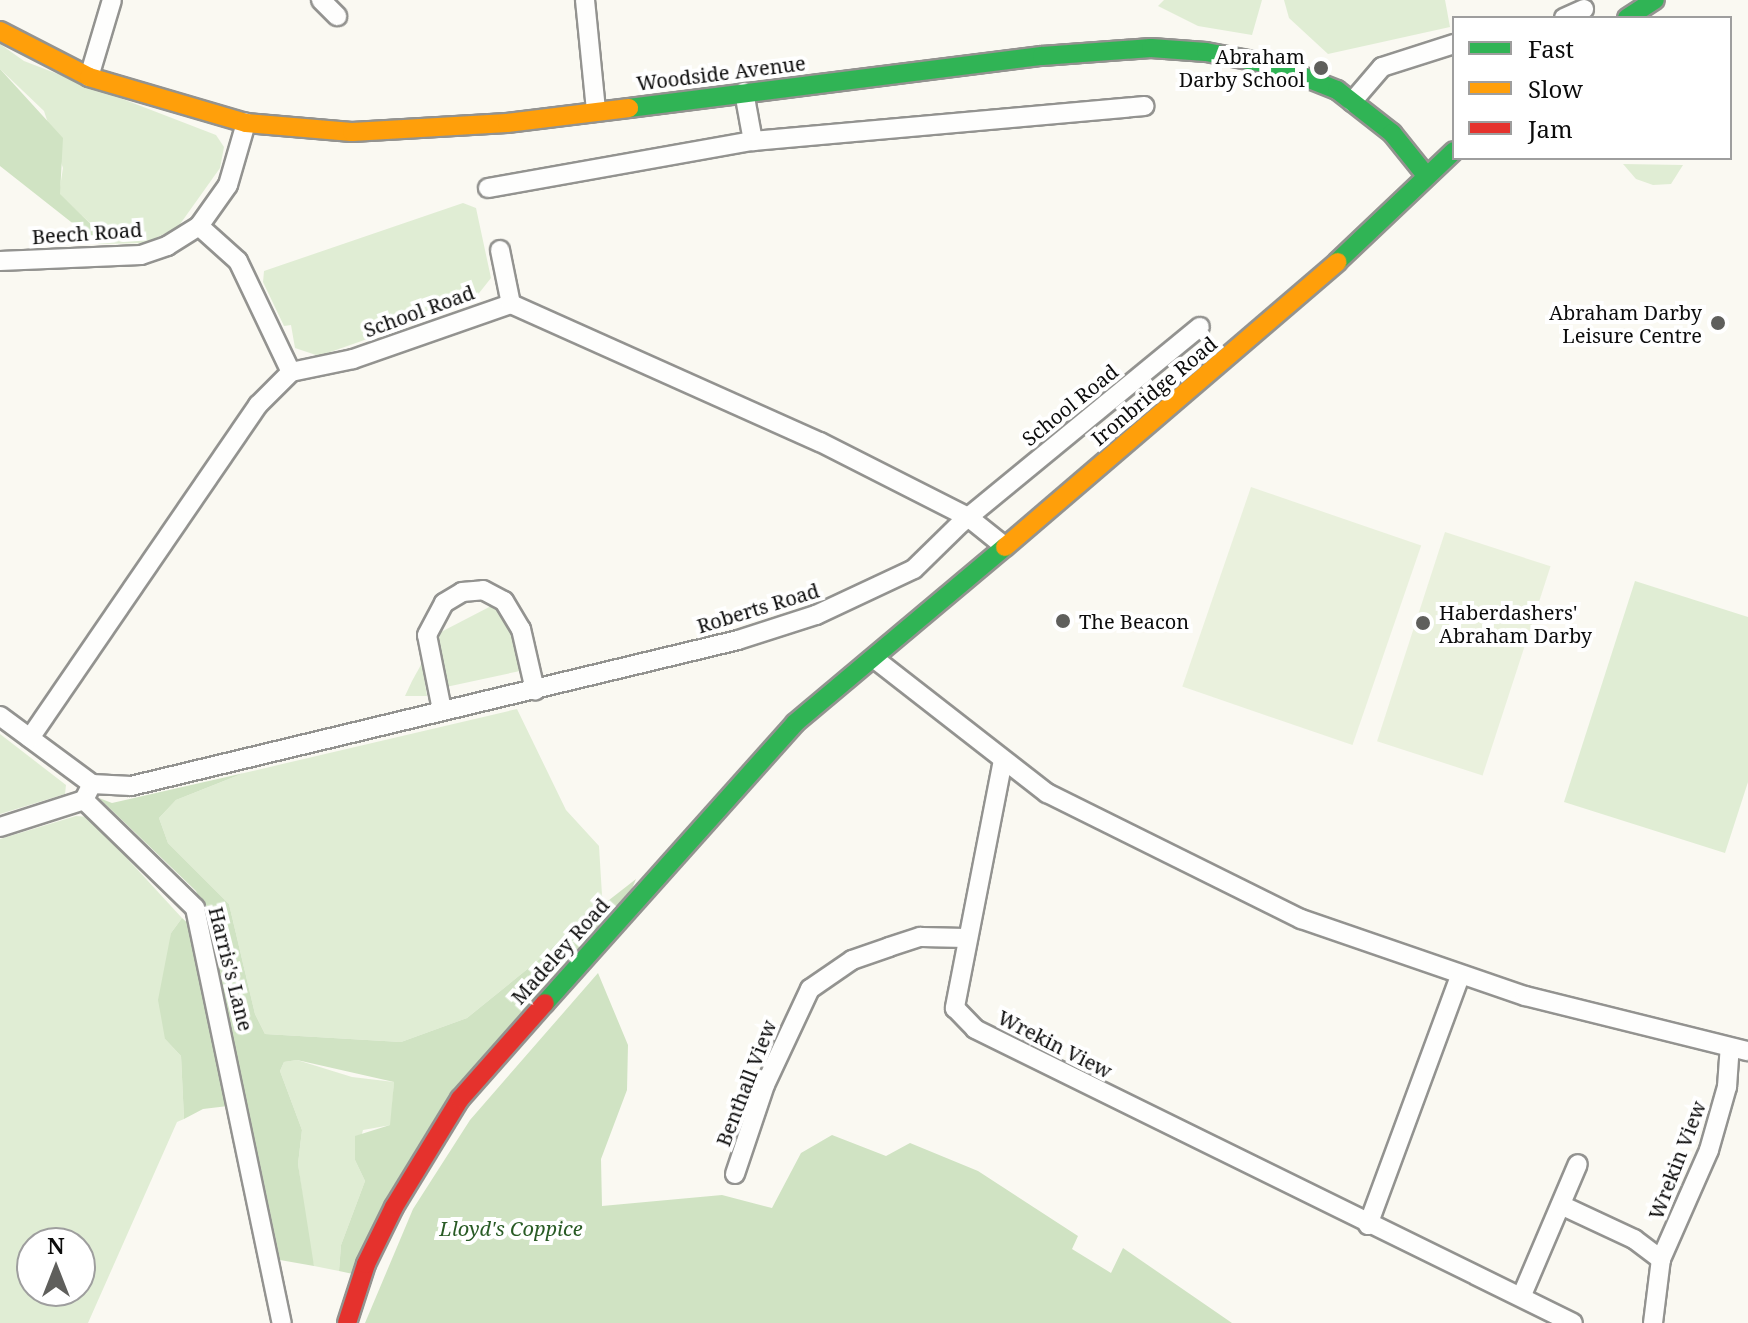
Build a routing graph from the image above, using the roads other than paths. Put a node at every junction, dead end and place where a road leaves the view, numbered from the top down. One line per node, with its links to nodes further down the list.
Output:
1 (112, 0): 11 (street)
2 (321, 0): 6 (street)
3 (585, 0): 15 (street)
4 (1655, 0): 8 (main road)
5 (1584, 9): 7 (street)
6 (337, 16)
7 (1568, 16)
8 (1630, 16)
9 (0, 31): 11 (main road, Woodside Avenue)
10 (1452, 45): 13 (street)
11 (89, 77): 16 (main road, Woodside Avenue)
12 (744, 92): 13 (main road, Woodside Avenue); 15 (main road, Woodside Avenue); 17 (street)
13 (1352, 102): 19 (main road, Woodside Avenue)
14 (1144, 106): 17 (street)
15 (596, 111): 16 (main road, Woodside Avenue)
16 (246, 123): 21 (street, Beech Road)
17 (753, 141): 20 (street)
18 (1452, 153): 19 (main road, Ironbridge Road)
19 (1425, 174): 28 (main road, Ironbridge Road)
20 (488, 188)
21 (199, 226): 23 (street, Beech Road); 26 (street)
22 (500, 250): 24 (street)
23 (0, 261)
24 (511, 304): 26 (street, School Road); 27 (street)
25 (1200, 327): 27 (street, School Road)
26 (291, 372): 33 (street)
27 (968, 517): 28 (street); 30 (street, Roberts Road)
28 (1003, 545): 29 (main road, Ironbridge Road)
29 (876, 660): 34 (street, Wrekin View); 47 (main road, Madeley Road)
30 (535, 690): 31 (street, Roberts Road); 31 (street)
31 (442, 710): 35 (street, Roberts Road)
32 (0, 716): 33 (street, Harris's Lane)
33 (30, 738): 35 (street, Harris's Lane)
34 (1003, 760): 37 (street, Wrekin View); 38 (street, Wrekin View)
35 (88, 792): 36 (street); 46 (street, Harris's Lane)
36 (0, 827)
37 (967, 938): 41 (street, Benthall View); 43 (street, Wrekin View)
38 (1460, 976): 39 (street, Wrekin View); 43 (street)
39 (1739, 1050): 44 (street, Wrekin View)
40 (1578, 1164): 42 (street)
41 (735, 1174)
42 (1561, 1205): 44 (street, Wrekin View); 45 (street)
43 (1368, 1225): 45 (street, Wrekin View)
44 (1661, 1259): 49 (street)
45 (1522, 1295): 48 (street, Wrekin View)
46 (282, 1323)
47 (347, 1323)
48 (1573, 1323)
49 (1653, 1323)

